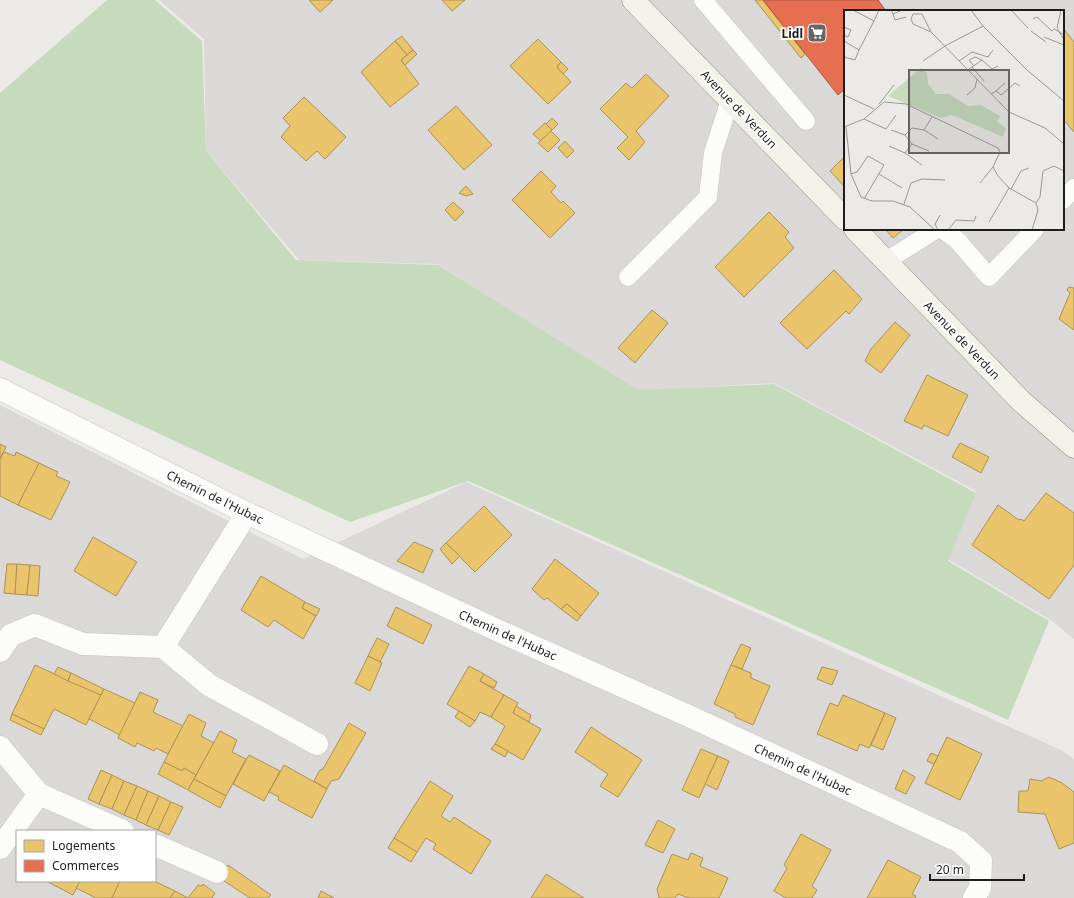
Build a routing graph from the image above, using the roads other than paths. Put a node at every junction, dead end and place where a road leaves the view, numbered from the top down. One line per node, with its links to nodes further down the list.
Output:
1 (703, 0): 4 (lane)
2 (638, 2): 3 (main road, Avenue de Verdun)
3 (730, 100): 7 (main road, Avenue de Verdun); 13 (lane)
4 (806, 121)
5 (1074, 188): 6 (lane)
6 (1064, 199)
7 (844, 218)
8 (856, 230): 12 (main road, Avenue de Verdun)
9 (935, 230): 12 (lane)
10 (943, 230): 11 (lane)
11 (1034, 230)
12 (886, 261): 15 (main road, Avenue de Verdun)
13 (628, 277)
14 (0, 389): 16 (street, Chemin de l'Hubac)
15 (1074, 447)
16 (247, 513): 17 (street); 26 (street, Chemin de l'Hubac)
17 (163, 647): 18 (street); 19 (street)
18 (0, 651)
19 (317, 744)
20 (0, 747): 21 (street)
21 (39, 794): 22 (street); 24 (street)
22 (121, 830)
23 (156, 845): 25 (street)
24 (0, 848)
25 (217, 872)
26 (974, 898)

